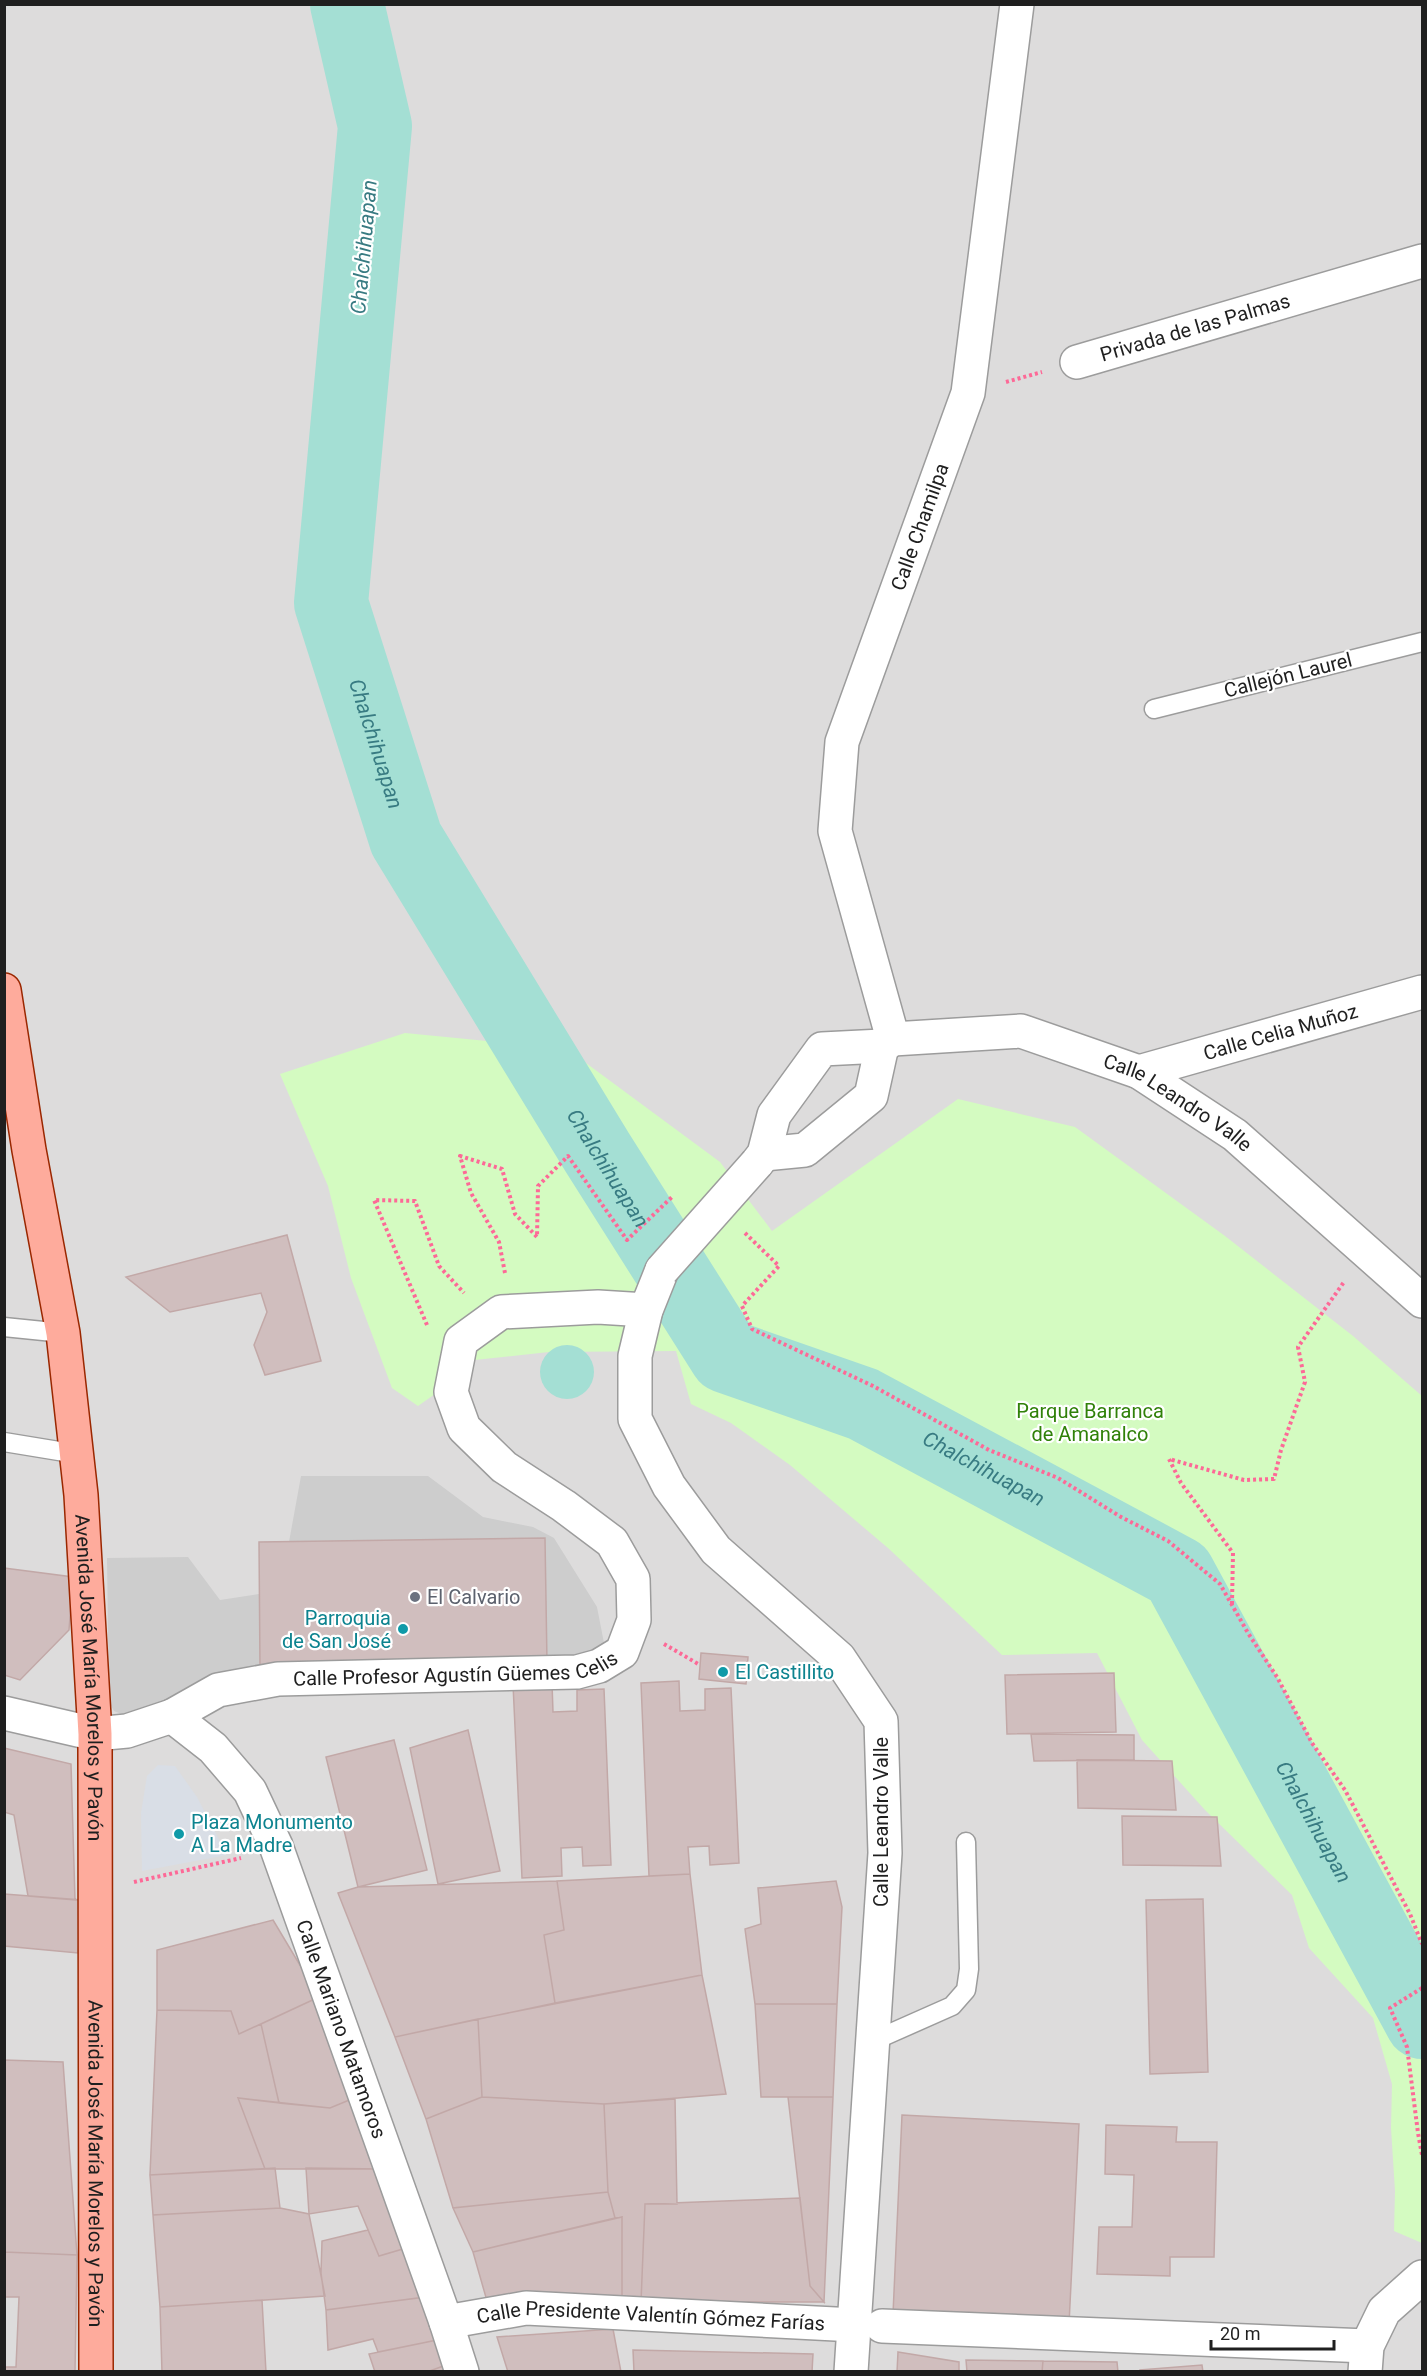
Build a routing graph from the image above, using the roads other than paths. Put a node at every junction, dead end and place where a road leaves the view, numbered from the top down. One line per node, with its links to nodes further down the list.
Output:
1 (1017, 4): 8 (street, Calle Chamilpa)
2 (1422, 261): 3 (street, Privada de las Palmas)
3 (1077, 362)
4 (1422, 642): 5 (lane, Callejón Laurel)
5 (1154, 709)
6 (4, 990): 14 (main road, Avenida José María Morelos y Pavón)
7 (1422, 992): 9 (street, Calle Celia Muñoz)
8 (888, 1043): 9 (street, Calle Leandro Valle); 10 (street); 10 (street, Calle Leandro Valle)
9 (1139, 1072): 11 (street, Calle Leandro Valle)
10 (761, 1159): 12 (street, Calle Leandro Valle, bridge)
11 (1422, 1301)
12 (646, 1310): 18 (street, Calle Profesor Agustín Güemes Celis); 21 (street, Calle Leandro Valle)
13 (4, 1327): 14 (lane)
14 (63, 1333): 16 (main road, Avenida José María Morelos y Pavón)
15 (4, 1442): 16 (lane)
16 (77, 1454): 19 (main road, Avenida José María Morelos y Pavón)
17 (4, 1713): 19 (street, Calle Profesor Agustín Güemes Celis)
18 (172, 1716): 19 (street, Calle Profesor Agustín Güemes Celis); 23 (street, Calle Mariano Matamoros)
19 (95, 1734): 26 (main road, Avenida José María Morelos y Pavón)
20 (966, 1842): 21 (lane)
21 (873, 2041): 24 (street, Calle Leandro Valle)
22 (1422, 2277): 25 (street)
23 (446, 2322): 24 (street, Calle Presidente Valentín Gómez Farías); 27 (street, Calle Mariano Matamoros)
24 (868, 2325): 25 (street, Calle Presidente Valentín Gómez Farías); 28 (street, Calle Leandro Valle)
25 (1366, 2359)
26 (96, 2372)
27 (462, 2372)
28 (851, 2372)

